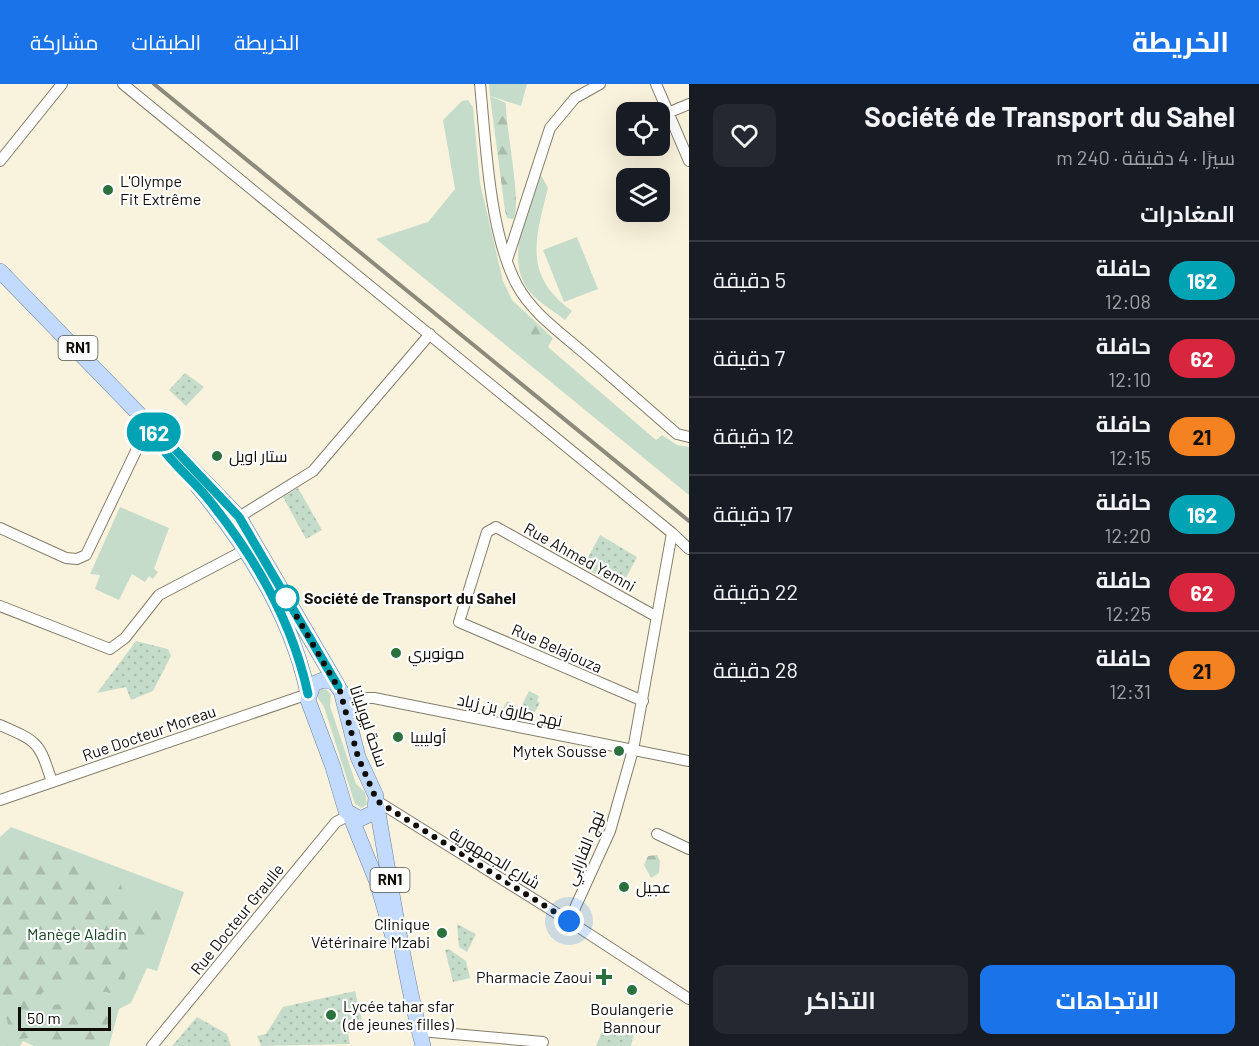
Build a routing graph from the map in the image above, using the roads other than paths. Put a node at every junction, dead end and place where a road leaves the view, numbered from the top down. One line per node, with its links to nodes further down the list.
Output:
1 (63, 84): 9 (street)
2 (123, 84): 13 (street)
3 (480, 84): 11 (street)
4 (600, 84): 11 (street)
5 (656, 84): 6 (street)
6 (665, 102)
7 (689, 104): 8 (street)
8 (670, 112): 10 (street)
9 (0, 161)
10 (689, 161)
11 (507, 260): 15 (street)
12 (0, 271): 14 (main road, RN1)
13 (430, 334): 16 (street); 18 (street)
14 (150, 428): 16 (main road, RN1); 17 (street); 20 (main road, RN1)
15 (689, 437)
16 (239, 517): 24 (main road, RN1)
17 (0, 528)
18 (672, 533): 19 (street); 22 (street, نهج الفارابي)
19 (689, 549)
20 (245, 550): 21 (street); 25 (main road, RN1)
21 (0, 606)
22 (657, 617): 23 (street, Rue Ahmed Yemni); 26 (street, نهج الفارابي)
23 (459, 621): 26 (street, Rue Belajouza)
24 (338, 686): 25 (main road, ساحة ليوبليانا); 28 (main road, ساحة ليوبليانا / RN1)
25 (308, 694): 31 (street, Rue Docteur Moreau); 34 (main road, RN1)
26 (643, 702): 29 (street, نهج الفارابي)
27 (0, 724): 31 (street)
28 (351, 734): 29 (street, نهج طارق بن زياد); 33 (main road, ساحة ليوبليانا / RN1)
29 (633, 750): 30 (street, نهج طارق بن زياد); 37 (street, نهج الفارابي)
30 (689, 761)
31 (52, 782): 32 (street, Rue Docteur Moreau)
32 (0, 800)
33 (377, 804): 34 (main road); 37 (street, شارع الجمهورية); 38 (main road, RN1)
34 (350, 815): 38 (main road, RN1); 42 (street, Rue Docteur Graulle)
35 (657, 834): 36 (street)
36 (689, 849)
37 (569, 921): 39 (street, شارع الجمهورية)
38 (401, 953): 40 (main road, RN1)
39 (689, 999)
40 (422, 1039): 41 (street)
41 (543, 1042)
42 (152, 1046)

